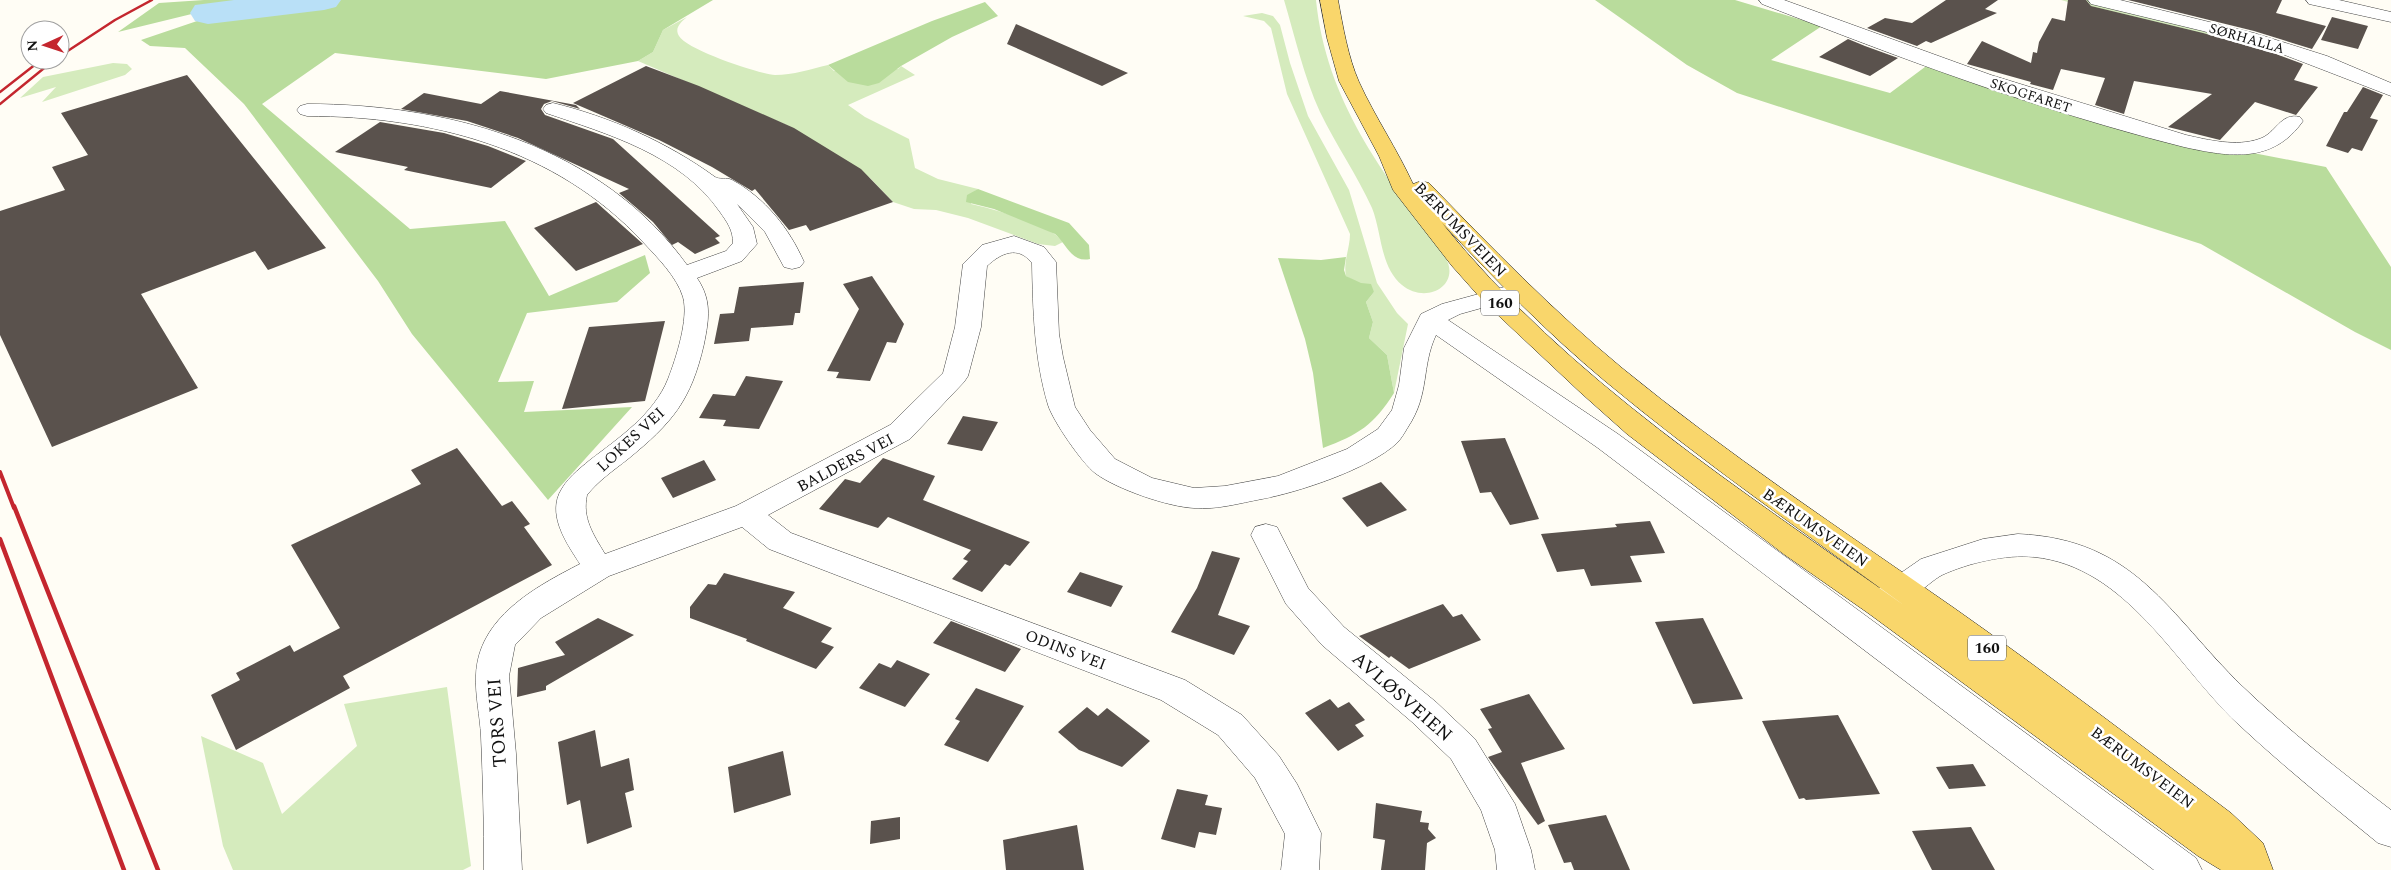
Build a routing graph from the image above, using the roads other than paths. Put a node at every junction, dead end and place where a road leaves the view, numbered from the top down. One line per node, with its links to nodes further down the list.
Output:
1 (1329, 0): 13 (main road, BÆRUMSVEIEN / 160)
2 (1768, 0): 9 (street, SKOGFARET)
3 (2097, 0): 6 (street, SØRHALLA)
4 (2315, 0): 5 (street)
5 (2391, 17)
6 (2391, 90)
7 (553, 109): 10 (street)
8 (307, 110): 12 (street, LOKES VEI)
9 (2293, 121)
10 (709, 185): 11 (street); 12 (street)
11 (792, 262)
12 (682, 275): 17 (street, LOKES VEI)
13 (1506, 293): 14 (street); 18 (main road, BÆRUMSVEIEN / 160)
14 (1430, 319): 15 (street, BALDERS VEI); 23 (street)
15 (746, 514): 17 (street, BALDERS VEI); 21 (street, ODINS VEI)
16 (1266, 535): 22 (street, AVLØSVEIEN)
17 (598, 568): 20 (street, TORS VEI)
18 (1890, 596): 19 (street); 24 (main road, BÆRUMSVEIEN / 160); 25 (main road, BÆRUMSVEIEN / 160)
19 (2391, 831)
20 (503, 870)
21 (1300, 870)
22 (1516, 870)
23 (2183, 870)
24 (2254, 870)
25 (2266, 870)

